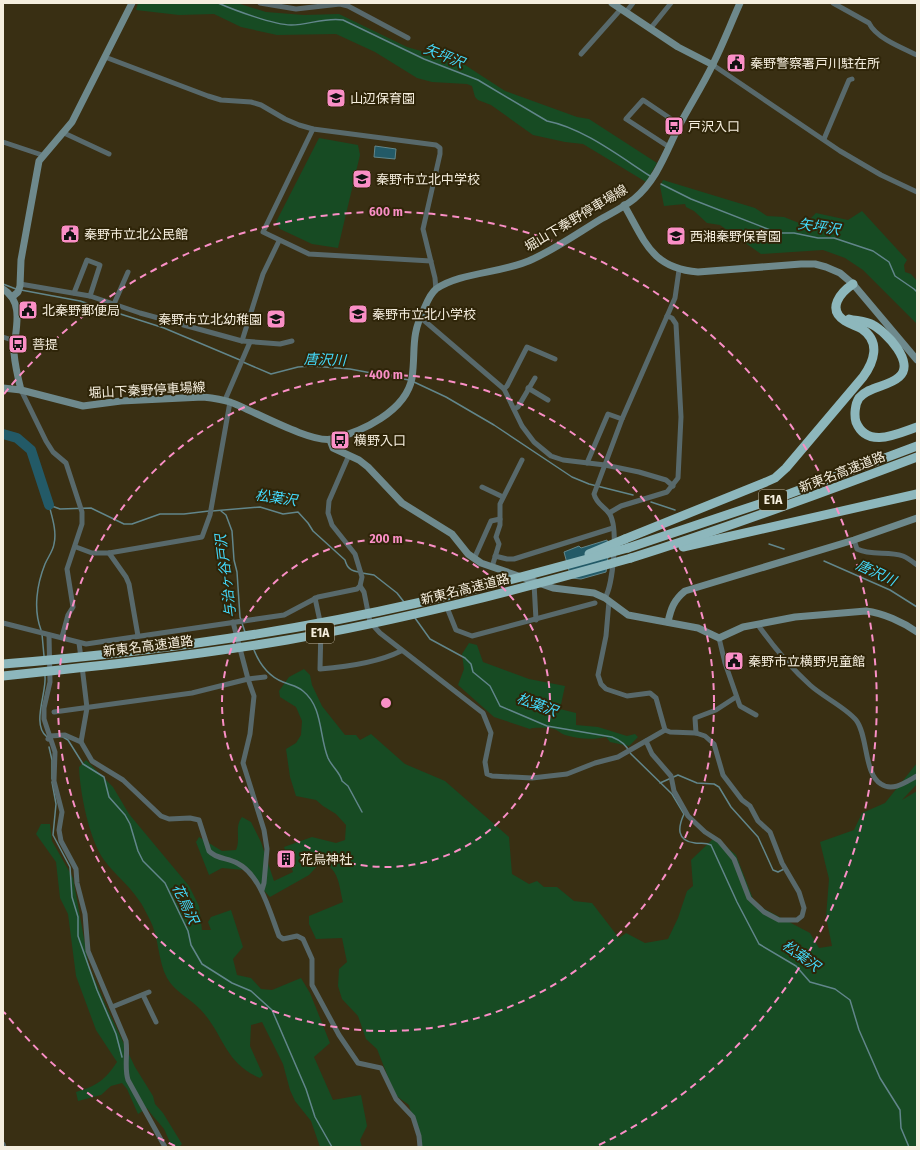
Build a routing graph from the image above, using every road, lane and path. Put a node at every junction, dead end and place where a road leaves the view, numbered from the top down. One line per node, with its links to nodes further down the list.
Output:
1 (132, 3): 13 (street)
2 (260, 3): 10 (street)
3 (612, 3): 8 (street)
4 (633, 3): 8 (street)
5 (671, 3): 9 (street)
6 (740, 3): 14 (street, 堀山下秦野停車場線)
7 (833, 3): 12 (street)
8 (623, 11): 9 (street); 11 (street)
9 (650, 28): 14 (street)
10 (408, 38)
11 (581, 54)
12 (917, 55)
13 (105, 57): 17 (street); 18 (street)
14 (713, 65): 16 (street, 堀山下秦野停車場線); 19 (street)
15 (852, 79): 19 (street)
16 (680, 125): 21 (street, 堀山下秦野停車場線); 21 (street)
17 (313, 129): 26 (street); 27 (street)
18 (64, 133): 22 (street); 23 (street)
19 (824, 139): 24 (street)
20 (3, 142): 23 (street)
21 (669, 147): 25 (street, 堀山下秦野停車場線)
22 (109, 154)
23 (42, 155): 31 (street)
24 (917, 192)
25 (624, 205): 28 (street); 33 (street, 堀山下秦野停車場線)
26 (280, 241): 27 (street); 42 (street)
27 (431, 261): 33 (street)
28 (679, 270): 30 (street); 38 (street)
29 (128, 272): 37 (street)
30 (853, 284): 46 (street); 56 (highway); 73 (highway)
31 (19, 287): 34 (street); 36 (street)
32 (3, 290): 36 (street)
33 (436, 290): 39 (street)
34 (74, 293): 35 (street); 35 (street)
35 (90, 296): 37 (street)
36 (12, 297): 41 (street)
37 (114, 304): 42 (street)
38 (667, 316): 55 (street); 64 (street)
39 (420, 317): 50 (street); 57 (street)
40 (3, 337): 41 (street)
41 (15, 341): 51 (street)
42 (242, 341): 44 (street)
43 (292, 341): 44 (street)
44 (250, 342): 53 (street)
45 (555, 359): 50 (street)
46 (917, 360)
47 (535, 378): 49 (street)
48 (3, 388): 51 (street, 堀山下秦野停車場線)
49 (528, 388): 52 (street); 54 (street)
50 (504, 389): 54 (street)
51 (21, 390): 53 (street, 堀山下秦野停車場線); 74 (street)
52 (548, 400)
53 (227, 401): 57 (street, 堀山下秦野停車場線); 75 (street)
54 (514, 409): 62 (street)
55 (622, 419): 62 (street); 63 (street)
56 (917, 427)
57 (330, 440): 59 (street)
58 (917, 446): 73 (highway, 新東名高速道路 / E1A)
59 (349, 455): 78 (street); 82 (street)
60 (917, 457): 77 (highway, 新東名高速道路 / E1A)
61 (522, 460): 67 (street)
62 (587, 463): 63 (street)
63 (605, 465): 64 (street); 68 (street)
64 (673, 486): 68 (street)
65 (482, 487): 67 (street)
66 (917, 494): 77 (highway)
67 (503, 497): 70 (street)
68 (609, 513): 71 (street)
69 (917, 518): 72 (street)
70 (500, 519): 76 (street); 78 (street)
71 (613, 528): 76 (street); 85 (street)
72 (854, 540): 79 (street); 89 (street)
73 (626, 544): 99 (highway, 新東名高速道路 / E1A, bridge)
74 (76, 546): 75 (street); 95 (street)
75 (109, 553): 94 (street)
76 (495, 556): 80 (street)
77 (630, 558): 100 (highway, 新東名高速道路 / E1A, bridge)
78 (474, 559): 80 (street)
79 (917, 564)
80 (492, 567): 81 (street)
81 (534, 583): 85 (street); 87 (street)
82 (360, 586): 84 (street); 98 (street)
83 (441, 594): 87 (street)
84 (315, 598): 88 (street); 98 (street)
85 (607, 600): 89 (street); 107 (street)
86 (595, 603): 87 (street)
87 (536, 620)
88 (235, 622): 94 (street); 102 (street)
89 (668, 622): 96 (street)
90 (3, 623): 93 (street)
91 (758, 625): 92 (street); 96 (street); 112 (street)
92 (917, 632)
93 (47, 635): 95 (street); 109 (street)
94 (138, 636): 97 (street)
95 (62, 637): 97 (street)
96 (719, 638): 103 (street)
97 (79, 643): 104 (street)
98 (401, 651): 110 (street)
99 (3, 664)
100 (3, 676)
101 (265, 677): 102 (street)
102 (248, 680): 104 (street); 113 (street)
103 (736, 697): 106 (street); 108 (street)
104 (87, 708): 105 (street); 111 (street)
105 (54, 712)
106 (756, 715)
107 (665, 730): 108 (street); 110 (street)
108 (696, 733): 110 (street)
109 (49, 737): 111 (street); 116 (street)
110 (646, 741)
111 (81, 742): 113 (street)
112 (917, 776)
113 (262, 890): 121 (street)
114 (149, 992): 115 (street)
115 (143, 995): 116 (street); 117 (street)
116 (112, 1007): 120 (street)
117 (156, 1022)
118 (3, 1144): 119 (street)
119 (4, 1147)
120 (165, 1147)
121 (420, 1147)

